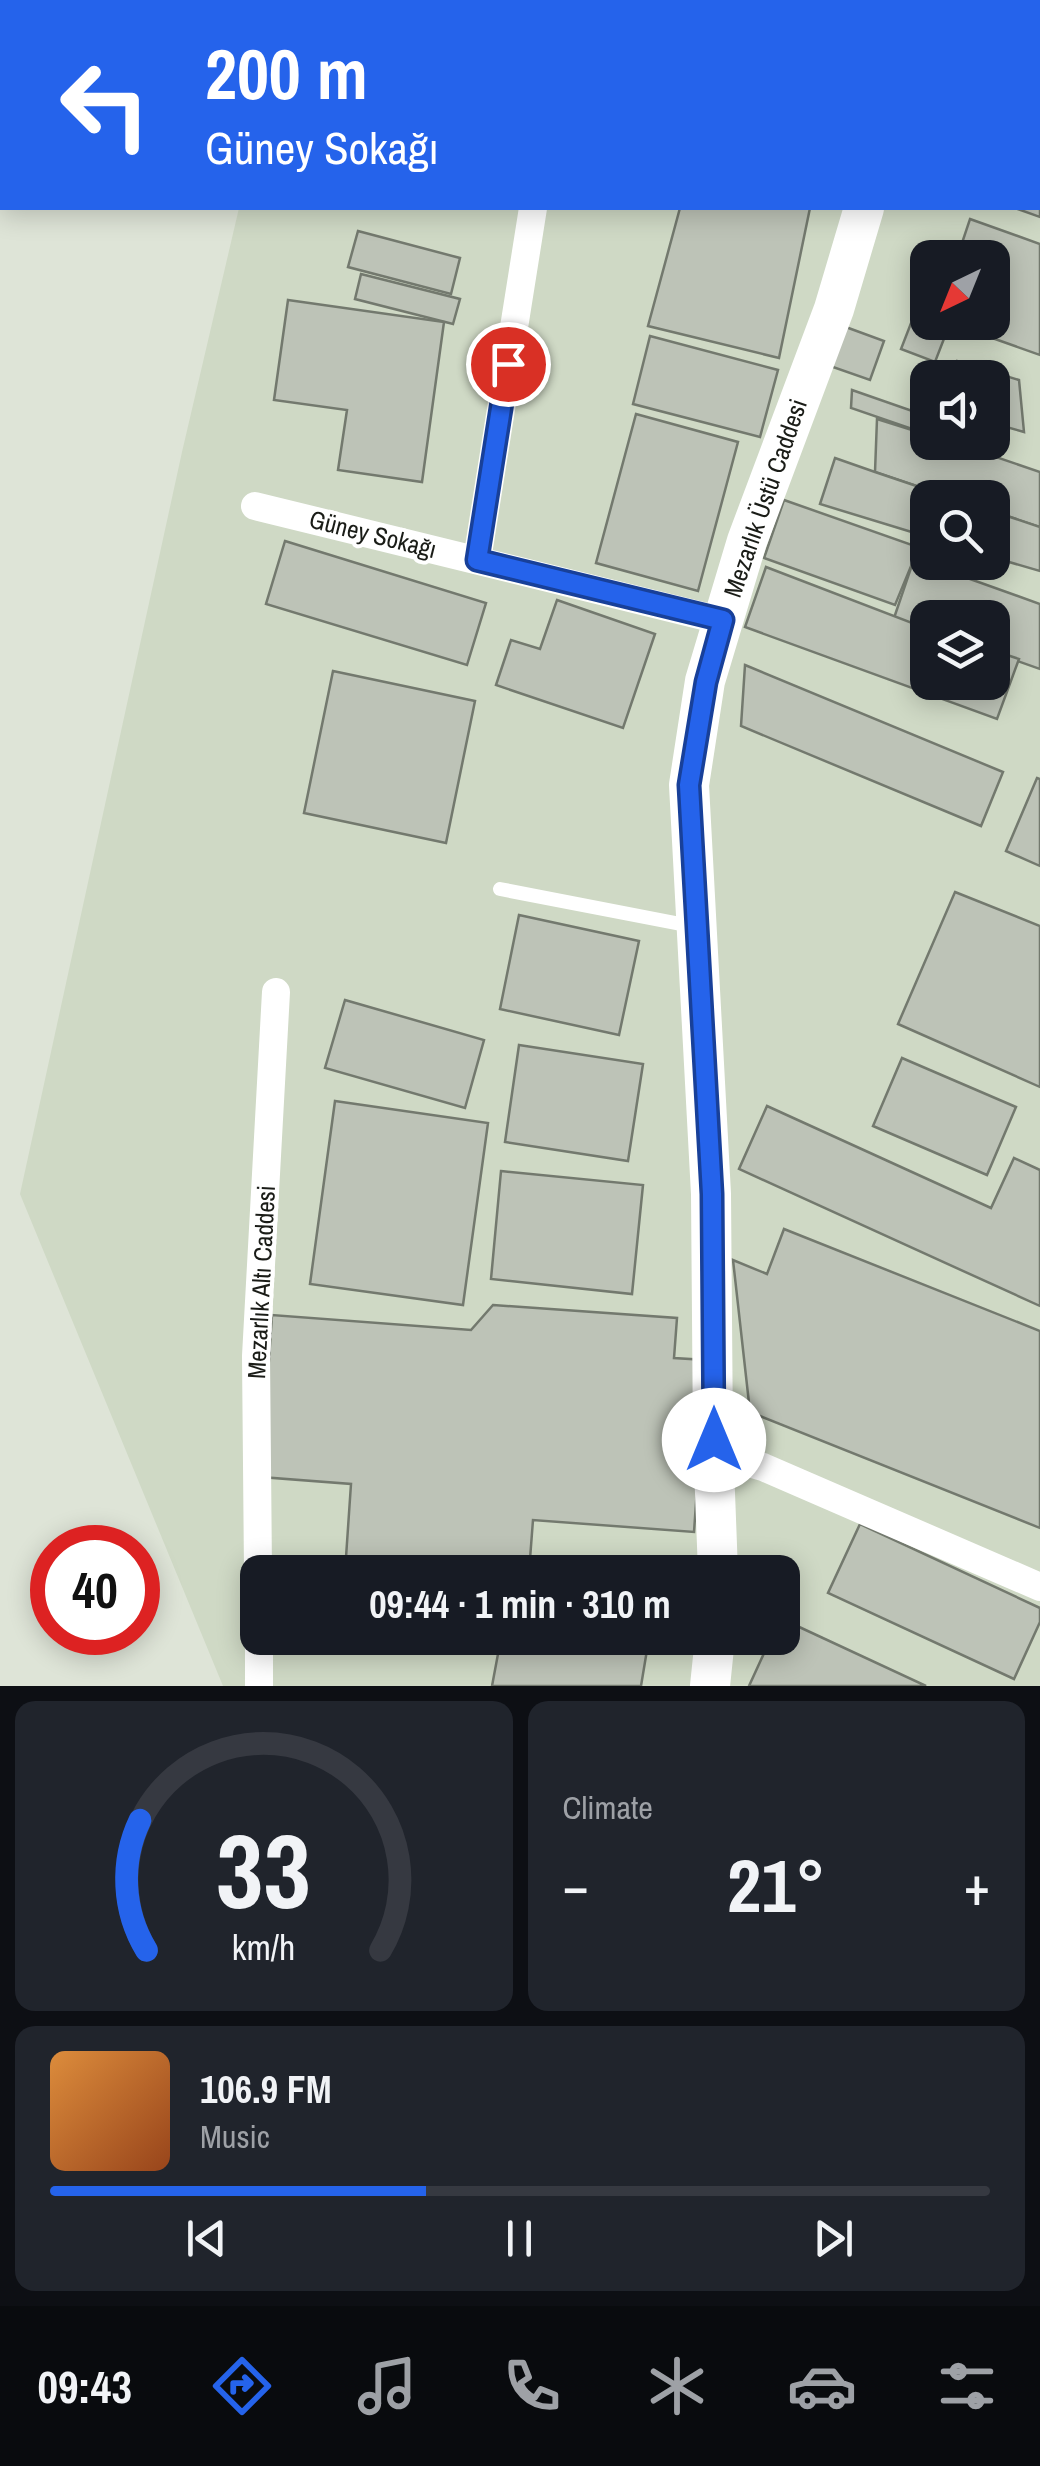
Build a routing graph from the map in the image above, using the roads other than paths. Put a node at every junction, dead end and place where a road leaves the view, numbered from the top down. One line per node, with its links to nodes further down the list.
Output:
1 (533, 210): 4 (street)
2 (863, 210): 5 (street, Mezarlık Üstü Caddesi)
3 (256, 506): 4 (street, Güney Sokağı)
4 (477, 560): 5 (street, Güney Sokağı)
5 (723, 620): 7 (street, Mezarlık Üstü Caddesi)
6 (500, 888): 7 (lane)
7 (696, 927): 9 (street, Mezarlık Üstü Caddesi)
8 (276, 992): 10 (street, Mezarlık Altı Caddesi)
9 (714, 1453): 11 (street, Mezarlık Üstü Caddesi); 12 (street)
10 (258, 1555)
11 (717, 1555)
12 (1040, 1587)
13 (259, 1655): 15 (street)
14 (713, 1655): 16 (street)
15 (259, 1686)
16 (710, 1686)

